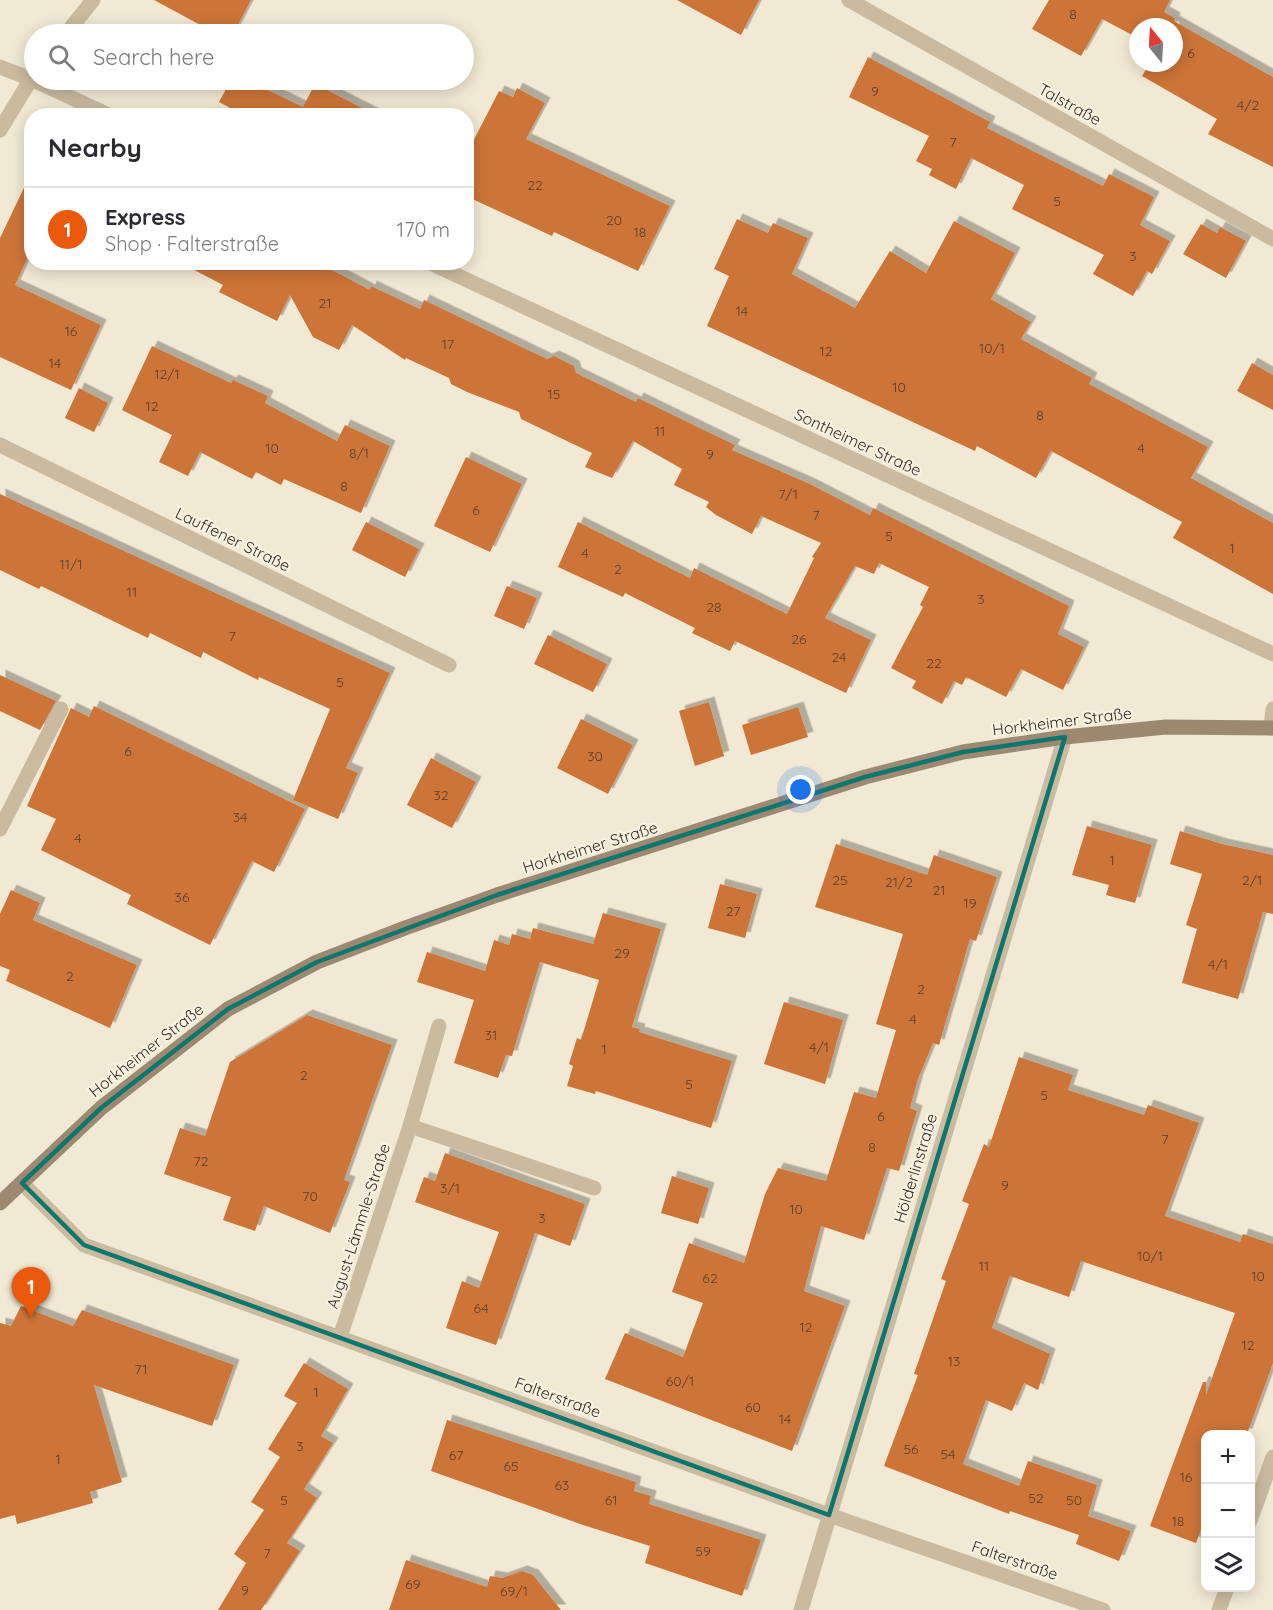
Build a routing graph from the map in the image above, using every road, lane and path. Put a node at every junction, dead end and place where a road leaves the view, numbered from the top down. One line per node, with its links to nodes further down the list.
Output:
1 (93, 0): 3 (street)
2 (849, 0): 10 (street, Talstraße)
3 (74, 24)
4 (0, 67): 5 (street)
5 (24, 74)
6 (24, 90): 9 (street)
7 (60, 90): 8 (street)
8 (95, 108)
9 (0, 130)
10 (1273, 239)
11 (445, 270): 13 (street, Sontheimer Straße)
12 (0, 445): 14 (street, Lauffener Straße)
13 (1273, 654)
14 (449, 665)
15 (61, 709): 19 (street)
16 (1273, 709): 17 (street)
17 (1272, 728): 18 (main road, Horkheimer Straße)
18 (1065, 737): 22 (main road, Horkheimer Straße); 28 (street, Hölderlinstraße)
19 (0, 829)
20 (439, 1026): 21 (street, August-Lämmle-Straße)
21 (410, 1126): 23 (street); 25 (street, August-Lämmle-Straße)
22 (22, 1183): 24 (main road, Horkheimer Straße); 25 (street, Falterstraße)
23 (594, 1188)
24 (2, 1199)
25 (340, 1337): 28 (street, Falterstraße)
26 (1273, 1457): 27 (street)
27 (1255, 1509)
28 (829, 1515): 30 (street, Hölderlinstraße); 31 (street, Falterstraße)
29 (1225, 1592): 32 (street)
30 (801, 1610)
31 (1103, 1610)
32 (1219, 1610)

